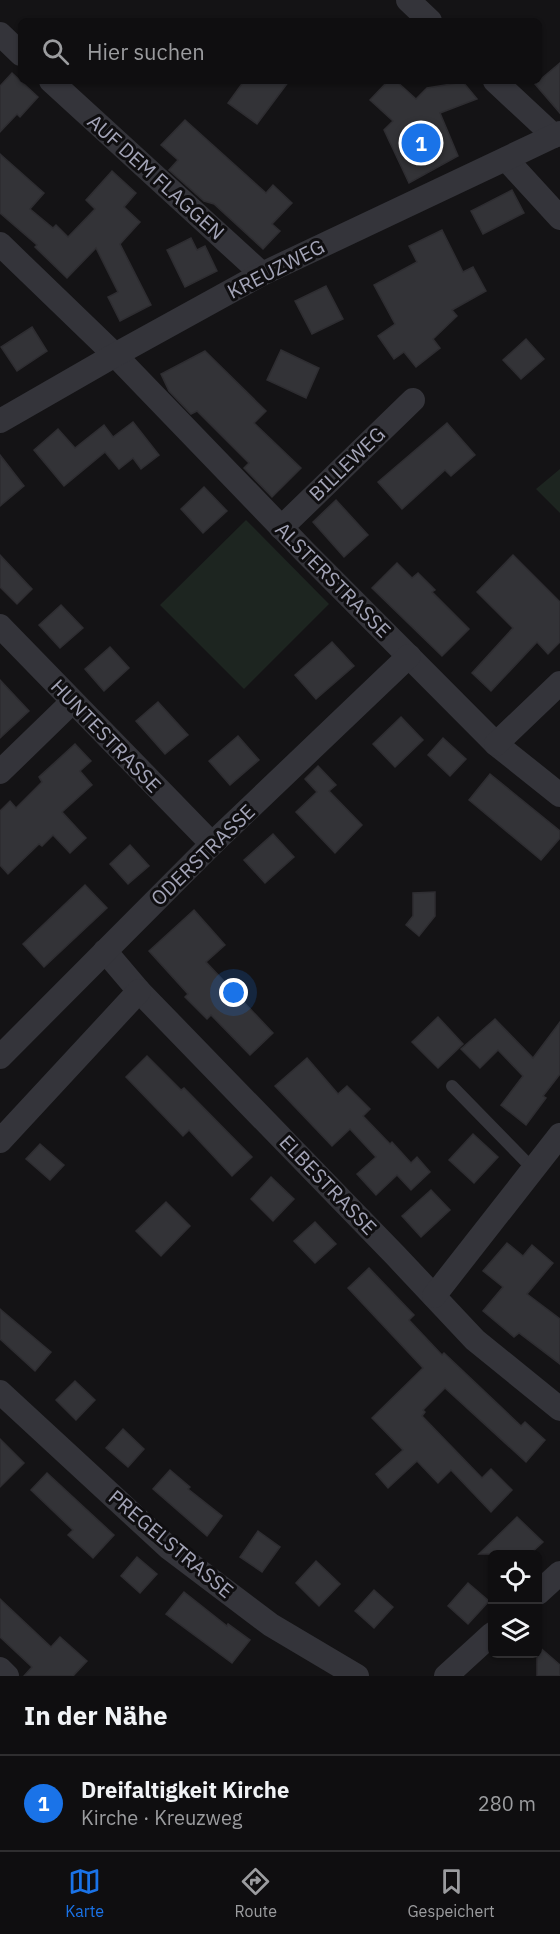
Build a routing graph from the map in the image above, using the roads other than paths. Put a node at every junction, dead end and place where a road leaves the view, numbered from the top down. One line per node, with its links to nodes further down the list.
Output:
1 (408, 0): 2 (street)
2 (427, 18)
3 (0, 34): 4 (street)
4 (18, 51)
5 (54, 84): 11 (street, AUF DEM FLAGGEN)
6 (499, 84): 7 (street)
7 (557, 134): 8 (street, KREUZWEG)
8 (506, 159): 9 (street); 11 (street, KREUZWEG)
9 (560, 218)
10 (0, 244): 12 (street, ALSTERSTRASSE)
11 (262, 274): 12 (street, KREUZWEG)
12 (115, 355): 14 (street, KREUZWEG); 15 (street, ALSTERSTRASSE)
13 (413, 400): 15 (street, BILLEWEG)
14 (0, 422)
15 (281, 528): 17 (street, ALSTERSTRASSE)
16 (0, 626): 19 (street, HUNTESTRASSE)
17 (409, 656): 20 (street, ALSTERSTRASSE); 23 (street, ODERSTRASSE)
18 (560, 683): 20 (street)
19 (72, 702): 21 (street); 23 (street, HUNTESTRASSE)
20 (496, 744): 22 (street, ALSTERSTRASSE)
21 (0, 772)
22 (560, 795)
23 (212, 844): 24 (street, ODERSTRASSE)
24 (105, 951): 25 (street, ELBESTRASSE); 26 (street, ODERSTRASSE)
25 (139, 991): 28 (street); 31 (street, ELBESTRASSE)
26 (0, 1057)
27 (452, 1086): 30 (lane)
28 (2, 1132)
29 (560, 1135): 30 (street)
30 (534, 1170): 31 (street)
31 (434, 1296): 33 (street, ELBESTRASSE)
32 (0, 1392): 39 (street, PREGELSTRASSE)
33 (560, 1409)
34 (560, 1573): 35 (street)
35 (542, 1589)
36 (488, 1638): 40 (street)
37 (0, 1669): 38 (street)
38 (7, 1676)
39 (357, 1676)
40 (446, 1676)

